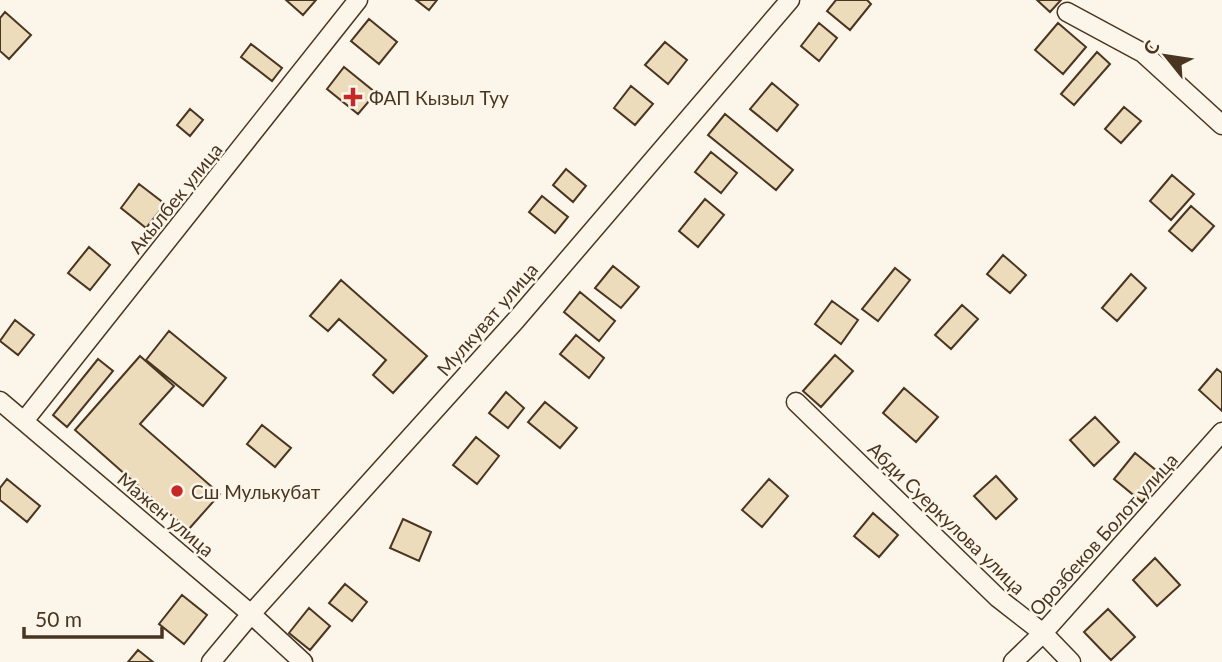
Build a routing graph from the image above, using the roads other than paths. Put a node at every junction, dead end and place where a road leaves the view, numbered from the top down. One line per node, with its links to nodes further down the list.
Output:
1 (358, 0): 7 (street, Акылбек улица)
2 (790, 0): 9 (street, Мулкуват улица)
3 (1067, 12): 4 (street)
4 (1222, 125)
5 (0, 401): 7 (street, Мажен улица)
6 (796, 402): 10 (street, Абди Суеркулова улица)
7 (24, 421): 9 (street, Мажен улица)
8 (1222, 432): 10 (street, Орозбеков Болот улица)
9 (251, 614): 11 (street, Мулкуват улица); 12 (street, Мажен улица)
10 (1043, 633): 13 (street, Орозбеков Болот улица); 14 (street, Абди Суеркулова улица)
11 (211, 662)
12 (303, 662)
13 (1013, 662)
14 (1071, 662)

